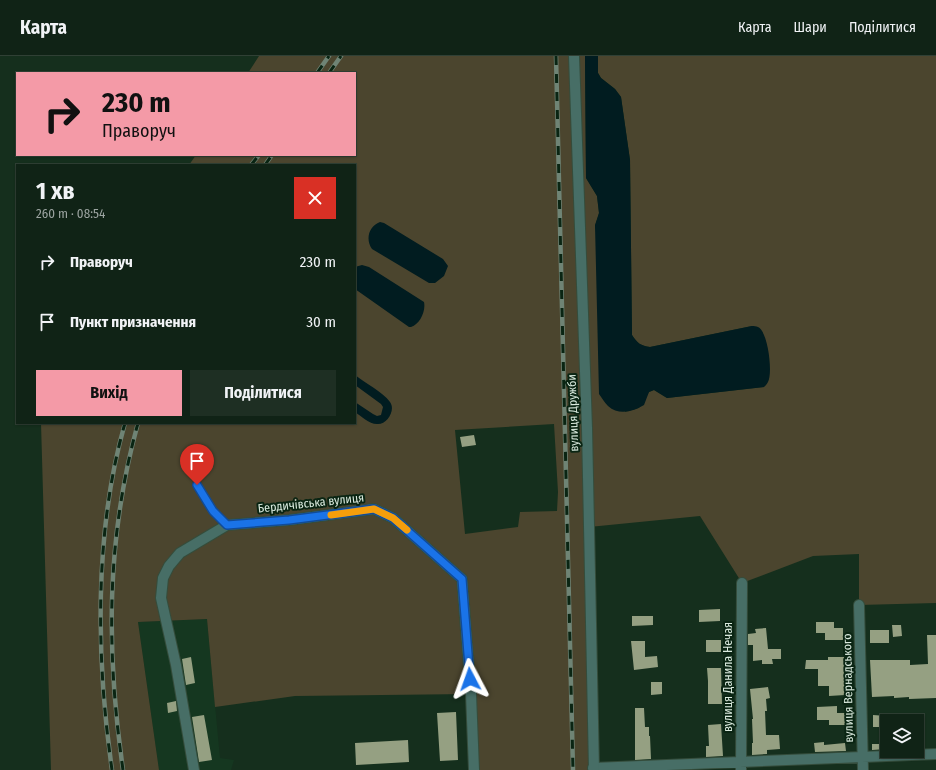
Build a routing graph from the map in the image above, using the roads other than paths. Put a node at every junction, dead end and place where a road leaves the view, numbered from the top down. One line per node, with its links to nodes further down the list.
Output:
1 (574, 56): 9 (street, вулиця Дружби)
2 (197, 485): 3 (lane)
3 (227, 525): 10 (street, Бердичівська вулиця); 11 (street, Бердичівська вулиця)
4 (742, 583): 8 (street, вулиця Данила Нечая)
5 (859, 606): 7 (street, вулиця Вернадського)
6 (936, 754): 7 (street)
7 (862, 757): 8 (street); 12 (street, вулиця Вернадського)
8 (741, 766): 9 (street)
9 (594, 769)
10 (194, 770)
11 (474, 770)
12 (863, 770)

